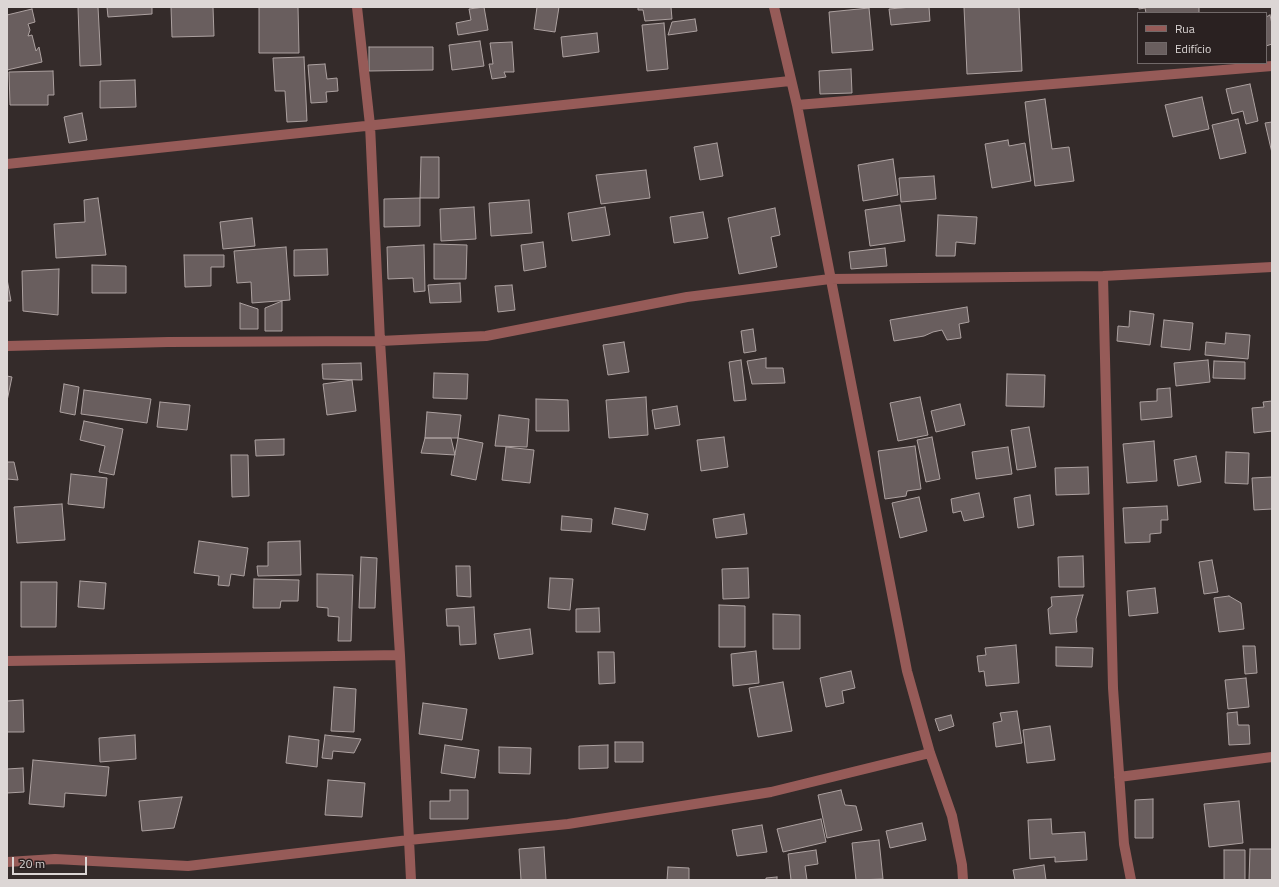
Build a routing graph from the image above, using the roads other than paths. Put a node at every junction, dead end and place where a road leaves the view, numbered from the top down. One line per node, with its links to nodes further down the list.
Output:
1 (357, 7): 6 (street)
2 (774, 7): 4 (street)
3 (1272, 66): 5 (street)
4 (790, 81): 5 (street); 6 (street)
5 (797, 105): 10 (street)
6 (370, 125): 7 (street); 11 (street)
7 (7, 164)
8 (1272, 267): 9 (street)
9 (1103, 276): 10 (street); 17 (street)
10 (830, 279): 11 (street); 15 (street)
11 (380, 341): 12 (street); 13 (street)
12 (7, 346)
13 (400, 655): 14 (street); 18 (street)
14 (7, 662)
15 (930, 753): 18 (street); 21 (street)
16 (1272, 757): 17 (street)
17 (1119, 777): 22 (street)
18 (408, 840): 19 (street); 20 (street)
19 (7, 862)
20 (411, 880)
21 (963, 880)
22 (1131, 880)

